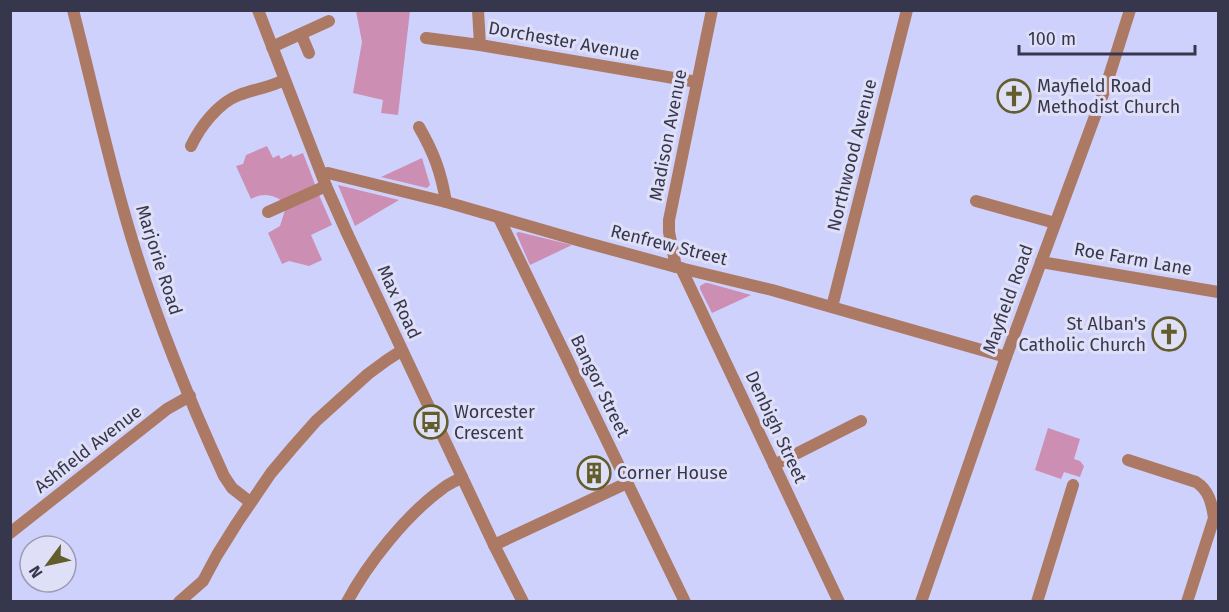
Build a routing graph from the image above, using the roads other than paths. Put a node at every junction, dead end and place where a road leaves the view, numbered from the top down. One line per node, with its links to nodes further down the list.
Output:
1 (73, 10): 29 (street, Marjorie Road)
2 (258, 10): 11 (street, Max Road)
3 (478, 10): 10 (street)
4 (712, 10): 14 (street, Madison Avenue)
5 (907, 10): 26 (street, Northwood Avenue)
6 (1130, 10): 22 (street, Mayfield Road)
7 (329, 21): 8 (street)
8 (301, 34): 11 (street); 12 (street)
9 (426, 38): 10 (street, Dorchester Avenue)
10 (480, 45): 14 (street, Dorchester Avenue)
11 (272, 47): 13 (street, Max Road)
12 (309, 53)
13 (284, 80): 16 (street); 17 (street, Max Road)
14 (697, 82): 24 (street, Madison Avenue)
15 (419, 127): 19 (street)
16 (191, 146)
17 (324, 181): 19 (street, Renfrew Street); 20 (street); 27 (street, Max Road)
18 (976, 201): 22 (street)
19 (446, 202): 21 (street, Renfrew Street)
20 (268, 212)
21 (499, 218): 24 (street, Renfrew Street); 34 (street, Bangor Street)
22 (1056, 223): 23 (street, Mayfield Road)
23 (1041, 262): 25 (street, Roe Farm Lane); 28 (street, Mayfield Road)
24 (679, 267): 26 (street, Renfrew Street); 32 (street, Denbigh Street)
25 (1218, 292)
26 (832, 307): 28 (street, Renfrew Street)
27 (401, 351): 33 (street, Max Road); 36 (street)
28 (1006, 357): 44 (street, Mayfield Road)
29 (190, 396): 36 (street, Marjorie Road); 37 (street, Ashfield Avenue)
30 (861, 421): 32 (street)
31 (1128, 460): 46 (street)
32 (774, 465): 43 (street, Denbigh Street)
33 (462, 477): 38 (street, Max Road); 40 (street)
34 (627, 483): 38 (street); 42 (street, Bangor Street)
35 (1073, 485): 45 (street)
36 (250, 502): 39 (street)
37 (10, 533)
38 (494, 545): 41 (street, Max Road)
39 (184, 600)
40 (347, 602)
41 (523, 602)
42 (685, 602)
43 (838, 602)
44 (921, 602)
45 (1037, 602)
46 (1187, 602)

